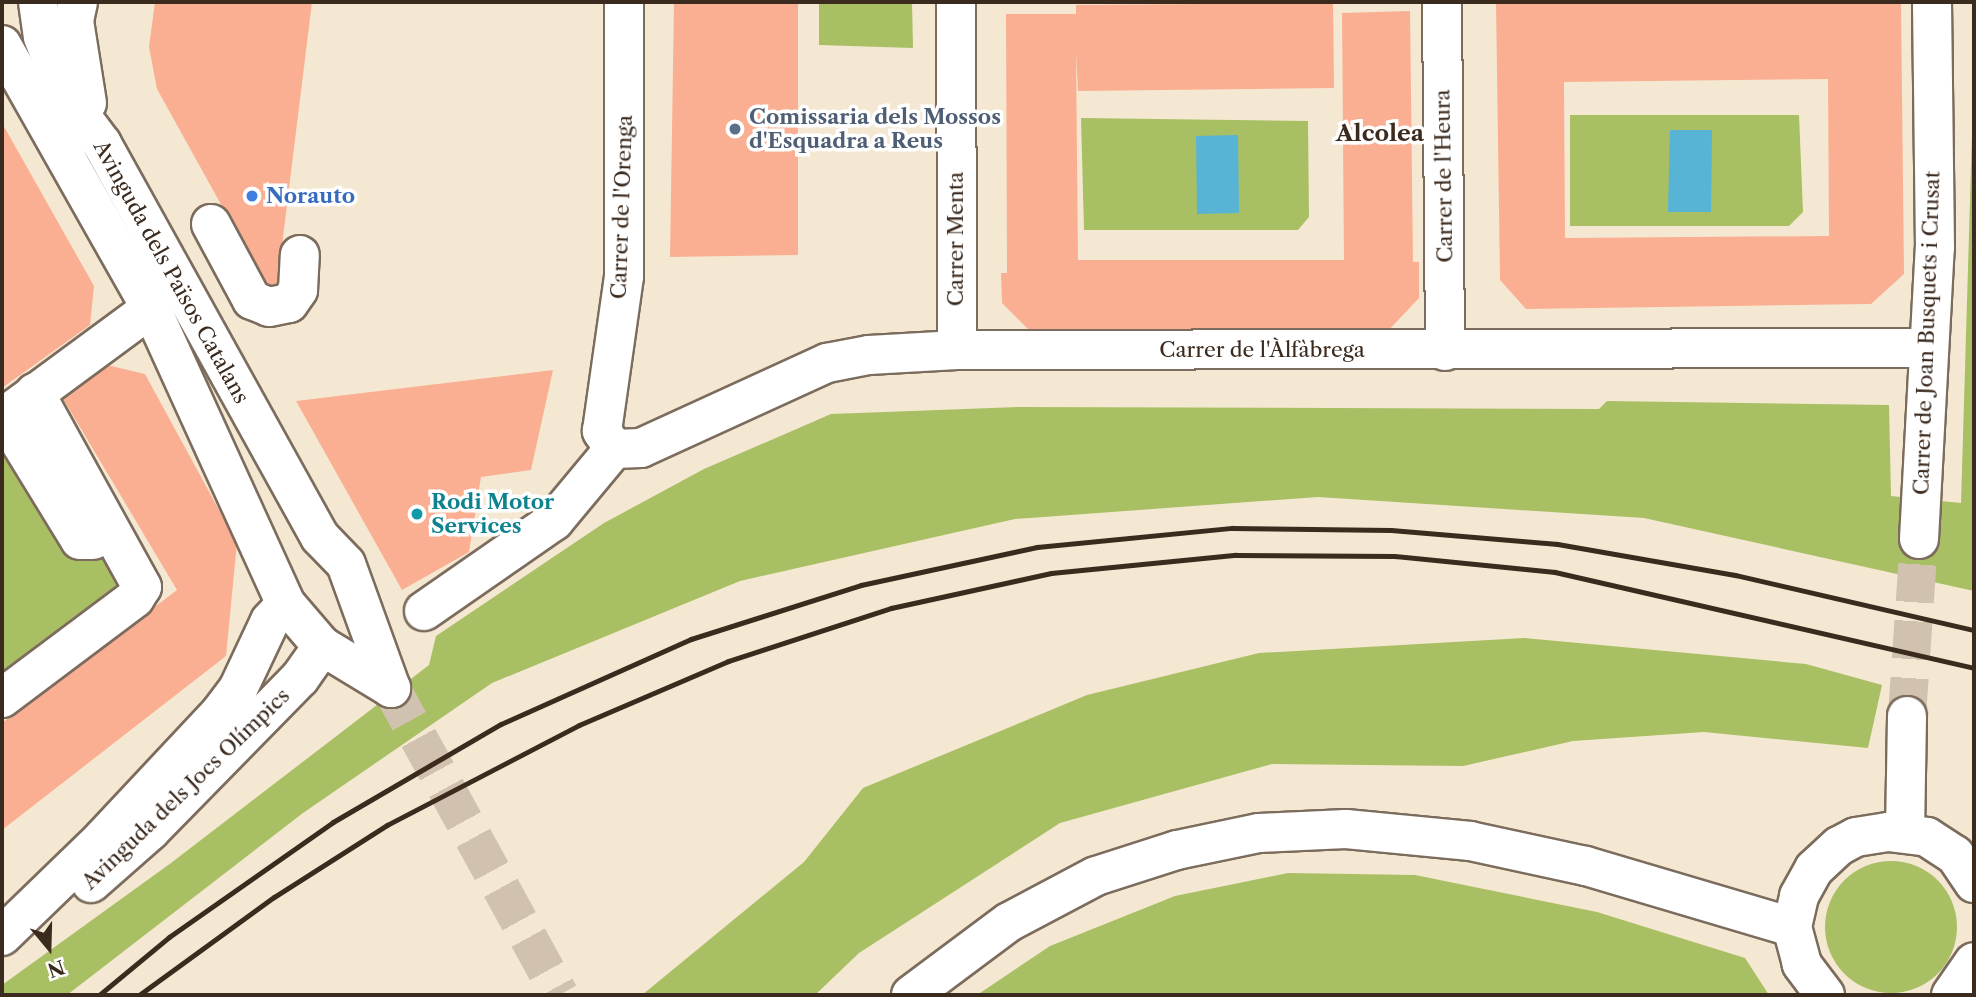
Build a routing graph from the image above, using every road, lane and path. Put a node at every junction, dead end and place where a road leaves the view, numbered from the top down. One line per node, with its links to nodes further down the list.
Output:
1 (38, 2): 8 (street, Avinguda dels Països Catalans)
2 (78, 2): 8 (street)
3 (624, 2): 17 (street, Carrer de l'Orenga)
4 (956, 2): 13 (street, Carrer Menta)
5 (1442, 2): 14 (street, Carrer de l'Heura)
6 (1932, 2): 12 (street, Carrer de Joan Busquets i Crusat)
7 (2, 45): 11 (street, Avinguda dels Països Catalans)
8 (102, 144): 18 (street, Avinguda dels Països Catalans)
9 (211, 224): 10 (street)
10 (300, 255)
11 (151, 308): 15 (street); 21 (street, Avinguda dels Països Catalans)
12 (1929, 348): 14 (street, Carrer de l'Àlfàbrega); 19 (street, Carrer de Joan Busquets i Crusat)
13 (957, 350): 14 (street, Carrer de l'Àlfàbrega); 17 (street, Carrer de l'Àlfàbrega)
14 (1445, 351)
15 (35, 393): 16 (street); 25 (street)
16 (3, 417): 20 (street)
17 (614, 449): 22 (street)
18 (320, 537): 21 (street); 23 (street, Avinguda dels Països Catalans)
19 (1919, 539)
20 (93, 540)
21 (279, 591): 24 (street, Avinguda dels Països Catalans); 30 (street, Avinguda dels Jocs Olímpics)
22 (424, 611)
23 (366, 624): 24 (street); 24 (street, Avinguda dels Països Catalans)
24 (327, 649): 31 (street, Avinguda dels Jocs Olímpics)
25 (2, 698)
26 (1907, 716): 27 (street)
27 (1905, 832): 28 (street); 29 (street)
28 (1974, 883)
29 (1792, 927): 33 (street); 34 (street)
30 (2, 936)
31 (2, 941)
32 (1974, 962): 35 (street)
33 (911, 995)
34 (1825, 995)
35 (1951, 995)

